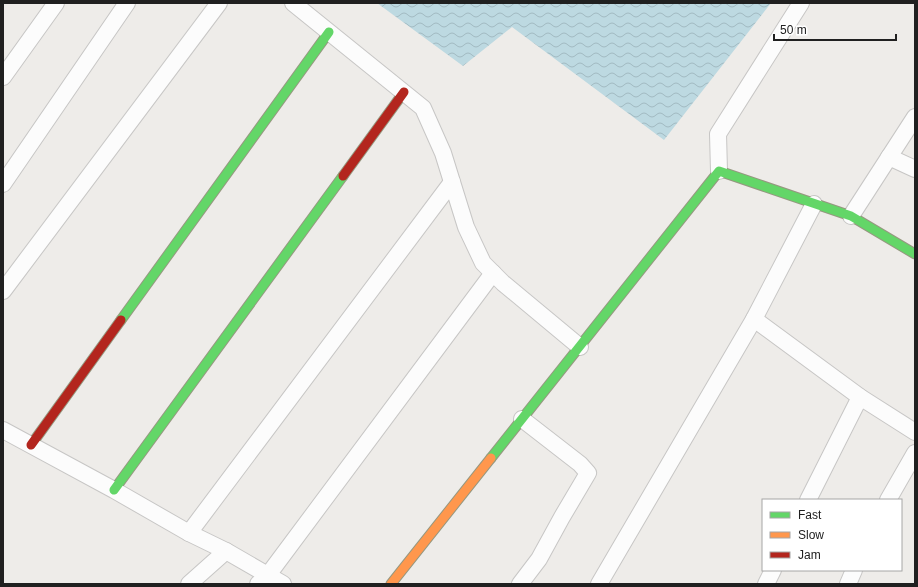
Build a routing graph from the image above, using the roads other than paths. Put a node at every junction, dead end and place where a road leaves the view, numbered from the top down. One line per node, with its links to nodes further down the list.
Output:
1 (56, 3): 7 (street)
2 (127, 3): 14 (street)
3 (219, 3): 19 (street)
4 (293, 3): 6 (street)
5 (801, 3): 12 (street)
6 (329, 32): 8 (street); 26 (street)
7 (3, 77)
8 (404, 92): 13 (street); 28 (street)
9 (915, 117): 10 (street)
10 (889, 157): 11 (street); 16 (street)
11 (915, 169)
12 (719, 171): 15 (street); 21 (street)
13 (452, 182): 18 (street); 31 (street)
14 (3, 184)
15 (814, 204): 16 (street); 20 (street)
16 (851, 216): 17 (street)
17 (915, 254)
18 (493, 273): 21 (street); 35 (street)
19 (3, 291)
20 (754, 319): 22 (street); 40 (street)
21 (580, 347): 23 (street)
22 (860, 397): 25 (street); 29 (street)
23 (522, 419): 38 (street); 39 (street)
24 (3, 430): 26 (street)
25 (915, 432)
26 (31, 445): 28 (street)
27 (915, 453): 30 (street)
28 (114, 490): 31 (street)
29 (809, 499)
30 (889, 499)
31 (189, 533): 32 (street)
32 (226, 552): 35 (street); 36 (street)
33 (772, 571): 41 (street)
34 (854, 571): 42 (street)
35 (263, 580): 37 (street)
36 (189, 584)
37 (283, 584)
38 (391, 584)
39 (520, 584)
40 (599, 584)
41 (766, 584)
42 (848, 584)

